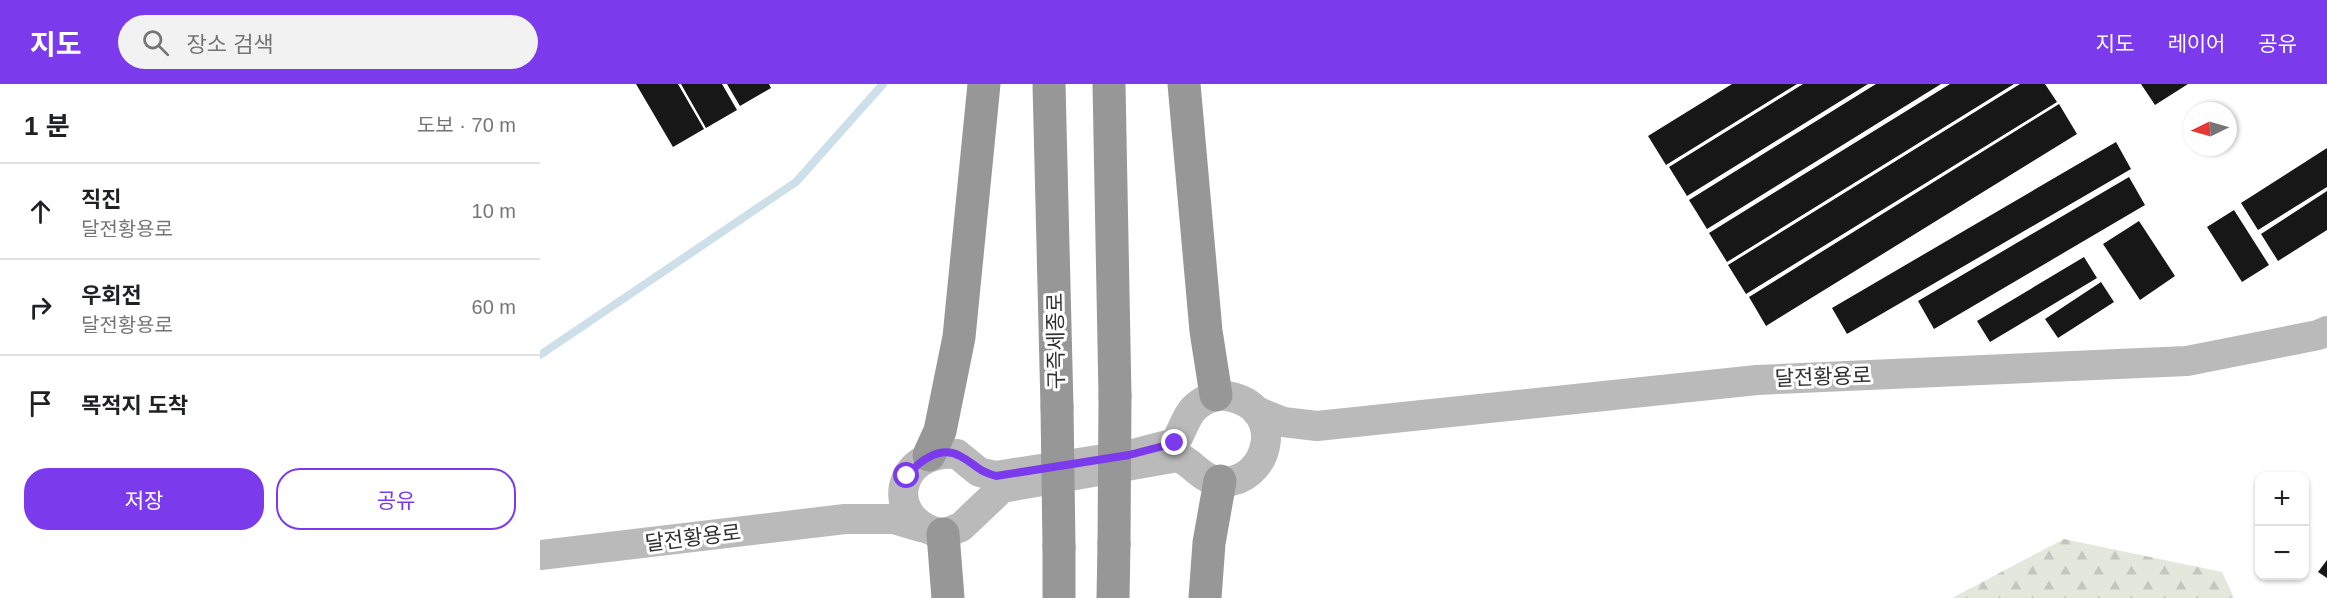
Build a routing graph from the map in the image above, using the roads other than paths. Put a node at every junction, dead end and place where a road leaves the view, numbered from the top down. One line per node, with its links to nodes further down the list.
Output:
1 (984, 84): 10 (highway)
2 (1049, 84): 16 (highway, 구즉세종로, bridge)
3 (1109, 84): 17 (highway, bridge)
4 (1184, 84): 6 (highway)
5 (2327, 331): 8 (main road, 달전황용로)
6 (1216, 395): 7 (main road, 달전황용로); 10 (main road)
7 (1256, 411): 8 (main road, 달전황용로); 9 (main road)
8 (1317, 426): 9 (main road, 달전황용로)
9 (1262, 459): 11 (main road, 달전황용로)
10 (918, 466): 12 (main road); 13 (main road)
11 (1220, 482): 13 (main road); 18 (highway)
12 (845, 519): 13 (main road); 14 (main road, 달전황용로)
13 (932, 530): 15 (highway)
14 (540, 555)
15 (948, 598)
16 (1059, 598)
17 (1113, 598)
18 (1205, 598)

